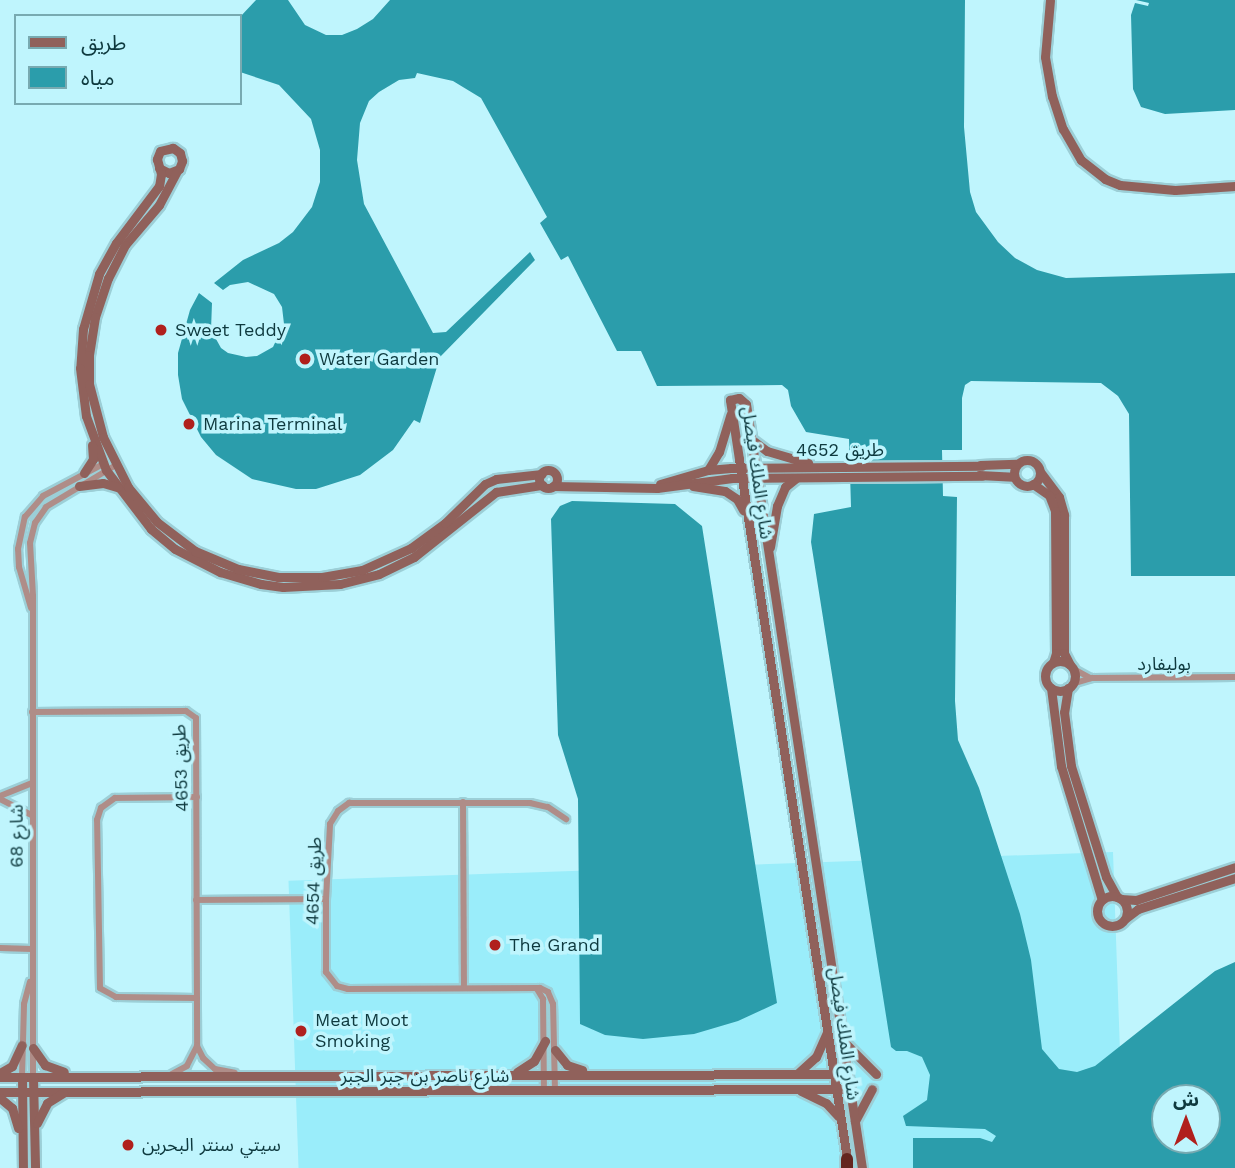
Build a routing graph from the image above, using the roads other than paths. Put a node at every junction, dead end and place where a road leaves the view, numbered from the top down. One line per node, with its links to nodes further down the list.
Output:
1 (1048, 3): 4 (street)
2 (159, 168): 3 (street); 3 (street); 6 (street)
3 (178, 169): 8 (street)
4 (1235, 186)
5 (731, 407): 7 (street, شارع الملك فيصل); 13 (street); 17 (street, شارع الملك فيصل)
6 (90, 430): 11 (street); 16 (street)
7 (750, 438): 10 (street); 12 (street, شارع الملك فيصل)
8 (114, 462): 11 (street); 19 (street)
9 (1016, 464): 14 (street, طريق 4652); 18 (street); 21 (street)
10 (819, 466): 12 (street, طريق 4652); 15 (street, طريق 4652)
11 (105, 467): 16 (street); 26 (street, شارع 68); 28 (street)
12 (755, 468): 17 (street, طريق 4652); 22 (street, شارع الملك فيصل)
13 (708, 470): 17 (street, طريق 4652); 29 (street, طريق 4652)
14 (982, 471): 15 (street, طريق 4652); 21 (street, طريق 4652)
15 (957, 472): 20 (street, طريق 4652)
16 (84, 473): 32 (street)
17 (741, 473): 22 (street, طريق 4652); 27 (street, طريق 4652); 30 (street, شارع الملك فيصل)
18 (1041, 473): 24 (street); 34 (street)
19 (542, 474): 23 (street); 25 (street)
20 (797, 477): 22 (street, طريق 4652); 31 (street)
21 (1013, 477): 24 (street)
22 (756, 479): 31 (street, شارع الملك فيصل)
23 (555, 482): 25 (street); 29 (street, طريق 4652)
24 (1033, 484): 33 (street)
25 (541, 485): 28 (street)
26 (79, 486): 28 (street); 32 (street, شارع 68)
27 (677, 486): 29 (street, طريق 4652); 30 (street)
28 (117, 487)
29 (641, 488)
30 (748, 525): 59 (street, شارع الملك فيصل)
31 (769, 560): 61 (street, شارع الملك فيصل)
32 (32, 610): 39 (street, شارع 68)
33 (1053, 663): 34 (street); 38 (street)
34 (1071, 667): 36 (street, بوليفارد); 37 (street)
35 (1235, 677): 36 (street, بوليفارد)
36 (1092, 678): 37 (street, بوليفارد)
37 (1070, 686): 38 (street); 48 (street)
38 (1051, 688): 51 (street)
39 (32, 712): 40 (street, شارع 68); 42 (street, طريق 4653)
40 (32, 783): 41 (street); 44 (street, شارع 68)
41 (0, 797): 44 (street)
42 (197, 797): 50 (street, طريق 4653); 58 (street)
43 (463, 802): 45 (street, طريق 4654); 49 (street, طريق 4654); 56 (street)
44 (33, 816): 54 (street, شارع 68)
45 (566, 819)
46 (1235, 867): 48 (street)
47 (1235, 878): 52 (street)
48 (1119, 898): 51 (street); 52 (street)
49 (326, 899): 50 (street); 56 (street, طريق 4654)
50 (196, 900): 58 (street, طريق 4653)
51 (1102, 900): 52 (street)
52 (1126, 918)
53 (0, 948): 54 (street)
54 (32, 949): 55 (street, شارع 68)
55 (31, 977): 62 (street, شارع 68); 64 (street, شارع 68)
56 (464, 988): 57 (street, طريق 4654)
57 (535, 988): 60 (street); 65 (street)
58 (197, 998): 63 (street, طريق 4653)
59 (828, 1023): 72 (street); 73 (street, شارع الملك فيصل)
60 (545, 1041): 66 (street); 67 (street)
61 (844, 1042): 74 (street, شارع الملك فيصل); 75 (street)
62 (22, 1045): 76 (street); 78 (street, شارع 68)
63 (197, 1046): 69 (street); 70 (street)
64 (33, 1048): 77 (street); 79 (street, شارع 68)
65 (555, 1049): 68 (street); 71 (street)
66 (515, 1073): 67 (street, شارع ناصر بن جبر الجبر); 70 (street, شارع ناصر بن جبر الجبر)
67 (545, 1073): 68 (street, شارع ناصر بن جبر الجبر); 85 (street)
68 (555, 1073): 71 (street, شارع ناصر بن جبر الجبر); 86 (street)
69 (172, 1074): 70 (street, شارع ناصر بن جبر الجبر); 77 (street, شارع ناصر بن جبر الجبر)
70 (239, 1074)
71 (594, 1074): 72 (street, شارع ناصر بن جبر الجبر)
72 (797, 1074): 73 (street, شارع ناصر بن جبر الجبر)
73 (834, 1074): 74 (street, شارع ناصر بن جبر الجبر); 81 (street, شارع الملك فيصل)
74 (848, 1074): 82 (street, شارع الملك فيصل)
75 (876, 1074)
76 (0, 1075): 78 (street, شارع ناصر بن جبر الجبر)
77 (81, 1075): 79 (street, شارع ناصر بن جبر الجبر)
78 (22, 1077): 79 (street, شارع ناصر بن جبر الجبر); 84 (street, شارع 68)
79 (33, 1084): 84 (street); 88 (street, شارع ناصر بن جبر الجبر); 92 (street, شارع 68)
80 (793, 1088): 81 (street, شارع ناصر بن جبر الجبر); 86 (street, شارع ناصر بن جبر الجبر); 90 (street)
81 (836, 1089): 82 (street, شارع ناصر بن جبر الجبر); 90 (street, شارع الملك فيصل)
82 (849, 1089): 91 (street, شارع الملك فيصل)
83 (872, 1089): 91 (street)
84 (22, 1091): 87 (street); 93 (street, شارع 68)
85 (544, 1091): 86 (street, شارع ناصر بن جبر الجبر); 88 (street, شارع ناصر بن جبر الجبر)
86 (555, 1091)
87 (0, 1092)
88 (65, 1092): 92 (street)
89 (0, 1098): 93 (street)
90 (841, 1121): 94 (street, شارع الملك فيصل)
91 (855, 1123): 97 (street, شارع الملك فيصل)
92 (34, 1131): 96 (street, شارع 68)
93 (22, 1138): 95 (street, شارع 68)
94 (847, 1165)
95 (23, 1168)
96 (35, 1168)
97 (862, 1168)

